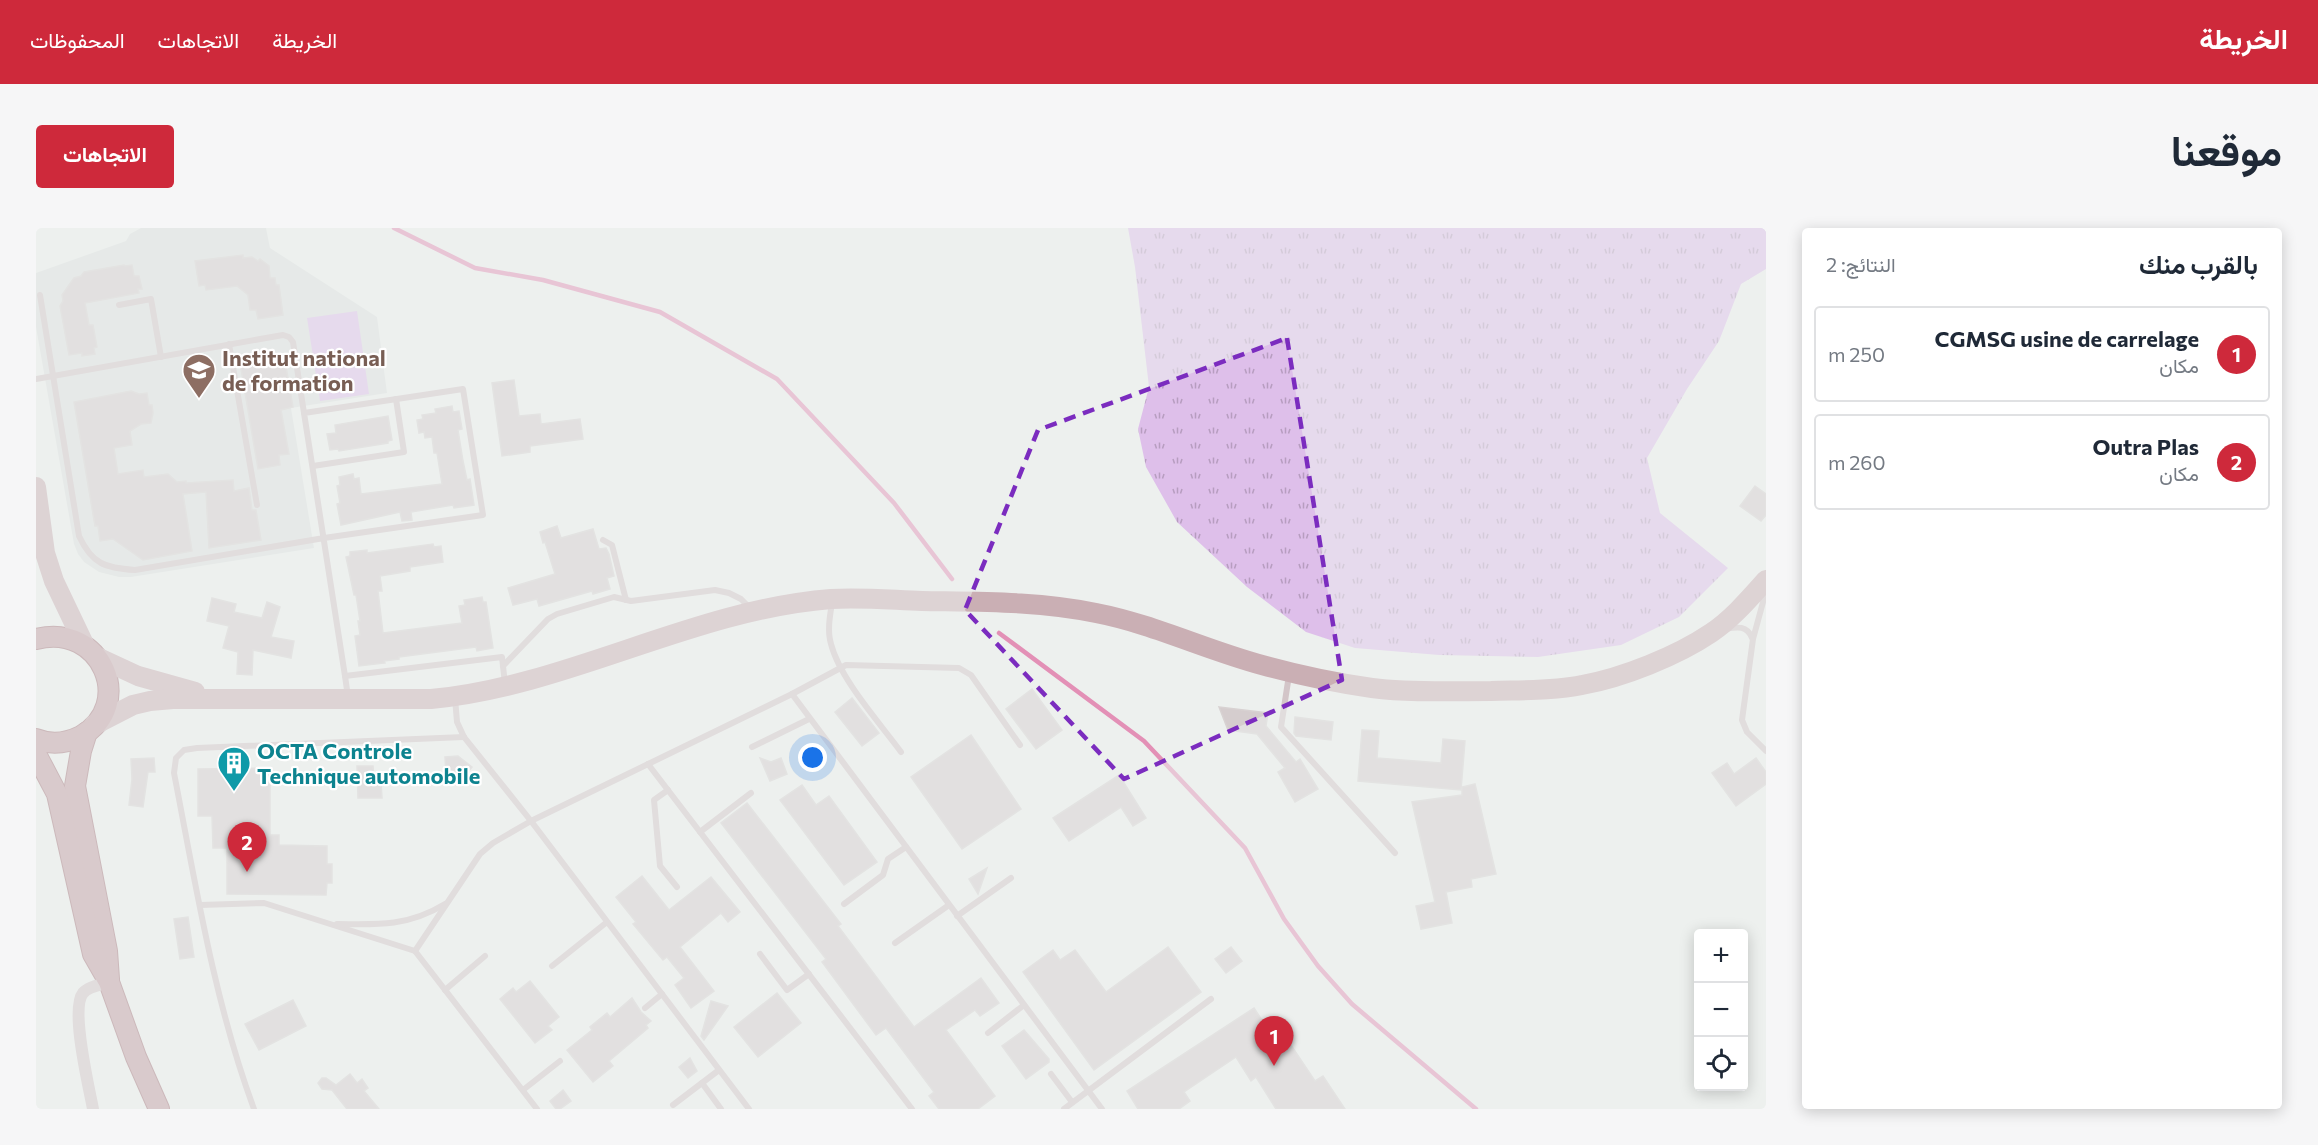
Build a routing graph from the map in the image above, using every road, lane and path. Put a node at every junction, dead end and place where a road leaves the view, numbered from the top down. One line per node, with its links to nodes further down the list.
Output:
1 (40, 295): 5 (lane)
2 (120, 304): 4 (lane)
3 (229, 344): 4 (lane); 8 (lane); 11 (lane)
4 (161, 357): 5 (lane)
5 (54, 376): 6 (lane); 12 (lane)
6 (36, 379)
7 (396, 399): 8 (lane); 9 (lane); 12 (lane)
8 (304, 413): 9 (lane)
9 (313, 466): 12 (lane)
10 (36, 487): 22 (main road)
11 (257, 505)
12 (324, 538): 26 (lane)
13 (603, 540): 17 (lane)
14 (1766, 580): 19 (main road)
15 (1766, 591): 21 (lane)
16 (833, 599): 18 (main road); 24 (lane); 25 (main road)
17 (626, 600): 18 (lane); 23 (lane)
18 (753, 611): 27 (main road)
19 (1713, 632): 21 (lane); 25 (main road)
20 (36, 639): 22 (highway)
21 (1753, 639): 39 (lane)
22 (91, 651): 30 (main road); 33 (highway)
23 (503, 666): 26 (lane); 27 (lane)
24 (840, 668): 28 (lane); 36 (lane); 38 (lane)
25 (1290, 672): 47 (lane)
26 (345, 676): 31 (lane)
27 (506, 688): 29 (main road)
28 (792, 694): 32 (lane); 41 (lane)
29 (454, 697): 31 (main road); 34 (lane)
30 (227, 699): 31 (main road); 33 (main road)
31 (348, 700)
32 (809, 718): 37 (lane); 46 (lane)
33 (91, 729): 35 (highway); 63 (highway)
34 (464, 737): 44 (lane); 52 (lane)
35 (36, 739)
36 (1020, 746)
37 (752, 747)
38 (901, 752)
39 (1766, 752)
40 (36, 754): 63 (highway)
41 (648, 764): 42 (lane); 44 (lane)
42 (668, 790): 45 (lane); 49 (lane)
43 (751, 793): 45 (lane)
44 (531, 821): 50 (lane); 55 (lane)
45 (700, 832): 62 (lane)
46 (906, 847): 51 (lane); 53 (lane)
47 (1395, 853)
48 (1011, 878): 54 (lane)
49 (677, 886)
50 (448, 902): 56 (lane); 58 (lane)
51 (844, 904)
52 (200, 905): 56 (lane); 80 (lane)
53 (949, 905): 54 (lane); 57 (lane)
54 (957, 916): 67 (lane)
55 (607, 922): 61 (lane); 65 (lane)
56 (327, 923): 58 (lane)
57 (895, 943)
58 (415, 951): 64 (lane)
59 (760, 954): 62 (lane)
60 (485, 956): 64 (lane)
61 (552, 966)
62 (809, 974): 84 (lane)
63 (109, 982): 78 (street); 79 (highway)
64 (445, 990): 74 (lane)
65 (662, 994): 68 (lane); 71 (lane)
66 (1211, 999): 75 (lane)
67 (1024, 1005): 69 (lane); 75 (lane)
68 (645, 1008)
69 (988, 1033)
70 (560, 1061): 74 (lane)
71 (720, 1070): 73 (lane); 83 (lane)
72 (1051, 1074): 76 (lane)
73 (702, 1083): 77 (lane); 82 (lane)
74 (523, 1090): 81 (lane)
75 (1088, 1091): 76 (lane); 86 (lane)
76 (1072, 1102): 85 (lane)
77 (674, 1105)
78 (93, 1109)
79 (159, 1109)
80 (254, 1109)
81 (537, 1109)
82 (721, 1109)
83 (749, 1109)
84 (912, 1109)
85 (1064, 1109)
86 (1102, 1109)

